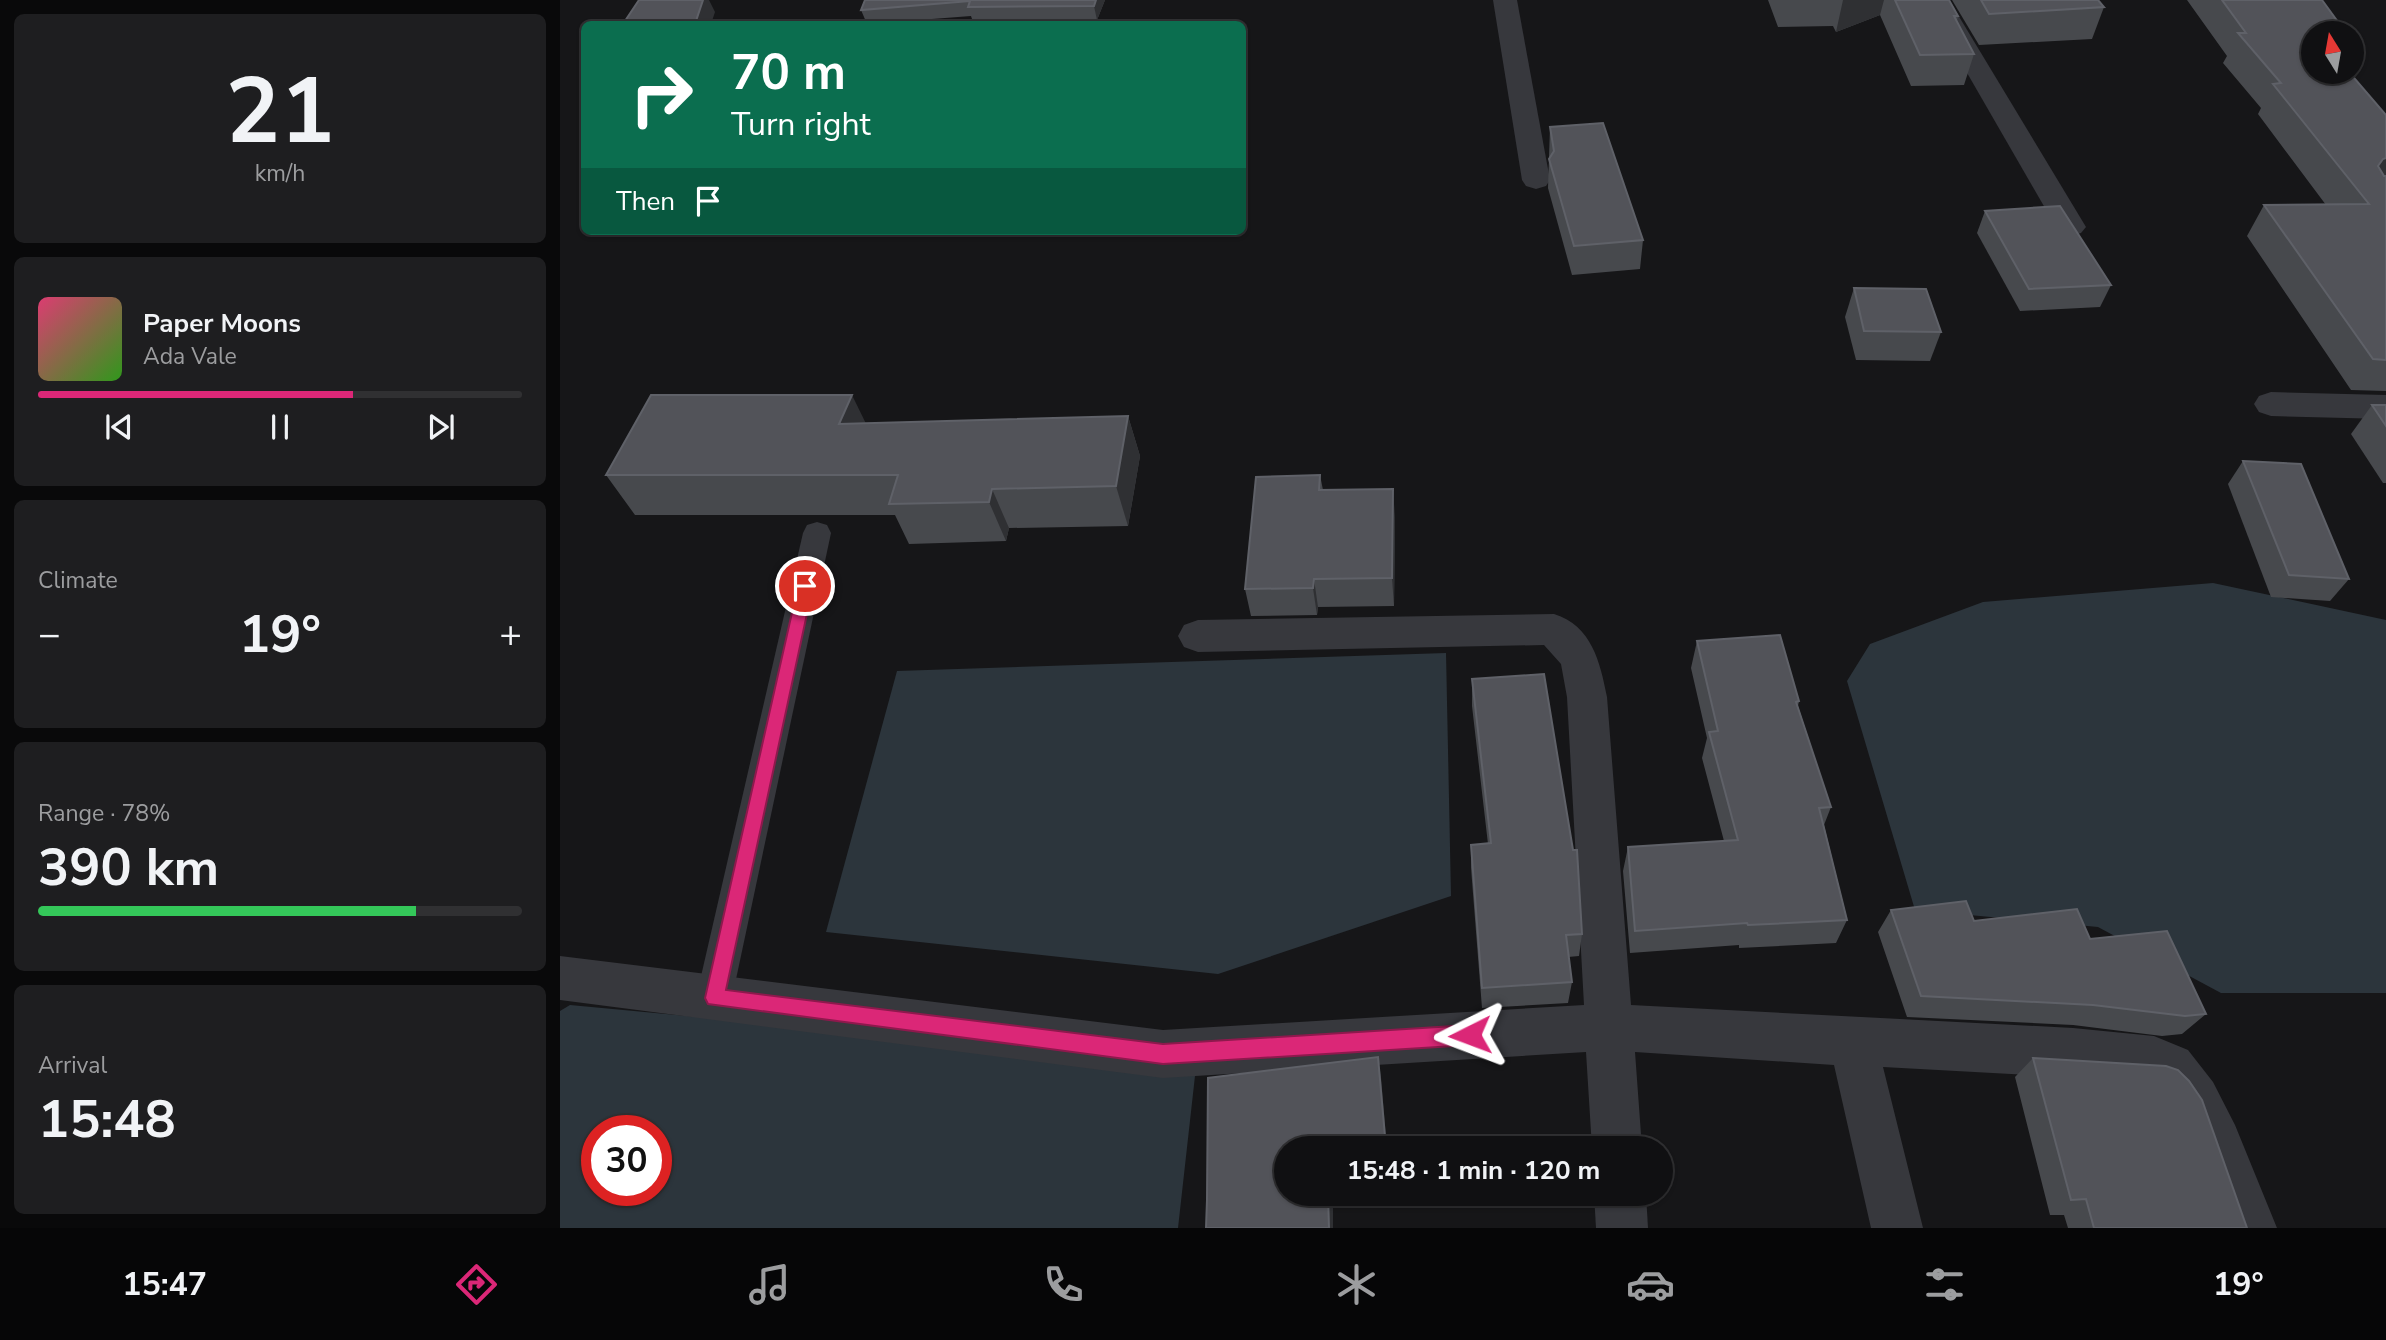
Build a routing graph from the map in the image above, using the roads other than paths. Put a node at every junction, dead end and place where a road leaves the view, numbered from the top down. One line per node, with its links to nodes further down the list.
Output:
1 (1505, 0): 3 (street)
2 (1937, 0): 4 (street)
3 (1536, 180)
4 (2071, 227)
5 (2271, 404): 6 (street)
6 (2386, 407)
7 (817, 533): 10 (lane)
8 (1198, 636): 11 (street)
9 (560, 978): 10 (street)
10 (715, 998): 11 (street)
11 (1609, 1027): 12 (street); 13 (street)
12 (1853, 1042): 16 (street); 17 (street)
13 (1616, 1136)
14 (1621, 1206): 15 (street)
15 (1622, 1228)
16 (1897, 1228)
17 (2251, 1228)

